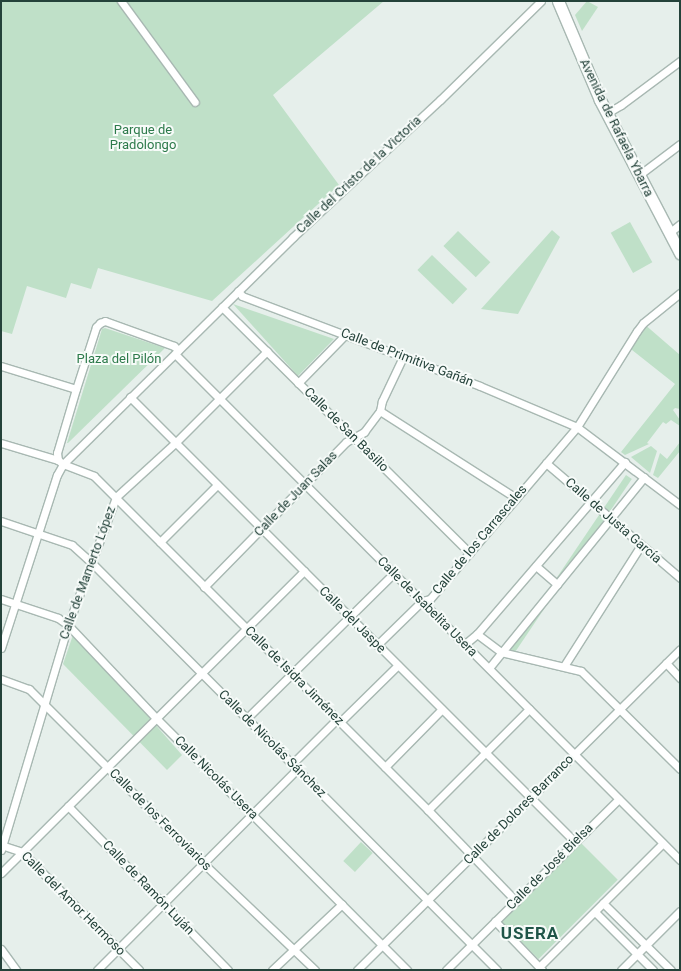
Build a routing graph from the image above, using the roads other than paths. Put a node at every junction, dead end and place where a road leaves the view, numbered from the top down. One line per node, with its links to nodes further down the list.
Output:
1 (121, 1): 5 (street)
2 (540, 1): 12 (street, Calle del Cristo de la Victoria)
3 (558, 1): 6 (main road, Avenida de Rafaela Ybarra)
4 (680, 61): 6 (street)
5 (195, 102)
6 (607, 113): 8 (main road, Avenida de Rafaela Ybarra)
7 (680, 144): 8 (street)
8 (638, 175): 10 (main road, Avenida de Rafaela Ybarra)
9 (680, 224): 10 (street)
10 (668, 233): 11 (main road, Avenida de Rafaela Ybarra)
11 (680, 253)
12 (238, 291): 14 (street, Calle del Cristo de la Victoria); 15 (street, Calle de Primitiva Gañán)
13 (680, 293): 25 (street, Calle de los Carrascales)
14 (222, 307): 16 (street, Calle de San Basilio); 17 (street, Calle del Cristo de la Victoria)
15 (345, 335): 18 (street, Calle de Primitiva Gañán); 20 (street)
16 (267, 351): 20 (street, Calle de San Basilio); 23 (street, Calle de Mamerto López)
17 (177, 352): 21 (street, Calle del Cristo de la Victoria); 22 (street, Calle del Cristo de la Victoria); 23 (street, Calle de Isabelita Usera)
18 (403, 357): 24 (street, Calle de Juan Salas); 25 (street, Calle de Primitiva Gañán)
19 (1, 366): 21 (street)
20 (298, 383): 26 (street, Calle de San Basilio)
21 (76, 389): 29 (street, Calle del Cristo de la Victoria)
22 (130, 398): 28 (street, Calle del Jaspe); 29 (street, Calle del Cristo de la Victoria)
23 (219, 398): 28 (street, Calle de Mamerto López); 33 (street, Calle de Isabelita Usera)
24 (380, 411): 26 (street, Calle de Juan Salas); 36 (street)
25 (577, 427): 30 (street, Calle de Primitiva Gañán); 31 (street, Calle de los Carrascales)
26 (353, 437): 33 (street, Calle de Juan Salas); 45 (street, Calle de San Basilio)
27 (1, 443): 29 (street)
28 (175, 443): 34 (street, Calle del Jaspe); 35 (street, Calle de Mamerto López)
29 (60, 462): 35 (street, Calle de Isidra Jiménez); 42 (street, Calle del Cristo de la Victoria)
30 (626, 462): 32 (street, Calle de Primitiva Gañán); 37 (street)
31 (546, 463): 36 (street, Calle de los Carrascales); 37 (street, Calle de Justa García)
32 (644, 477): 38 (street, Calle de Primitiva Gañán); 39 (street)
33 (305, 484): 41 (street, Calle de Juan Salas); 49 (street, Calle de Isabelita Usera)
34 (217, 485): 41 (street, Calle del Jaspe); 43 (street)
35 (116, 497): 43 (street, Calle de Isidra Jiménez); 46 (street, Calle de Mamerto López)
36 (516, 498): 45 (street, Calle de los Carrascales)
37 (592, 502): 39 (street, Calle de Justa García); 47 (street)
38 (680, 505)
39 (611, 519): 44 (street, Calle de Justa García); 51 (street)
40 (1, 521): 42 (street)
41 (262, 529): 48 (street, Calle del Jaspe); 52 (street, Calle de Juan Salas)
42 (38, 532): 46 (street, Calle de Nicolás Sánchez); 55 (street, Calle del Cristo de la Victoria)
43 (160, 542): 52 (street, Calle de Isidra Jiménez)
44 (641, 545): 50 (street, Calle de Justa García); 67 (street)
45 (470, 553): 54 (street, Calle de los Carrascales)
46 (90, 561): 57 (street, Calle de Mamerto López); 69 (street, Calle de Nicolás Sánchez)
47 (536, 566): 51 (street); 59 (street)
48 (304, 571): 56 (street, Calle del Jaspe); 58 (street)
49 (394, 573): 54 (street, Calle de Isabelita Usera); 56 (street)
50 (680, 578)
51 (557, 584): 64 (street)
52 (204, 587): 58 (street, Calle de Isidra Jiménez)
53 (1, 599): 55 (street)
54 (422, 601): 60 (street, Calle de Isabelita Usera); 61 (street, Calle de los Carrascales)
55 (15, 603): 57 (street, Calle Nicolás Usera); 62 (street, Calle del Cristo de la Victoria)
56 (350, 617): 61 (street, Calle del Jaspe); 70 (street)
57 (68, 625): 73 (street, Calle de Mamerto López); 77 (street, Calle Nicolás Usera)
58 (246, 628): 69 (street); 70 (street, Calle de Isidra Jiménez)
59 (477, 634): 60 (street); 64 (street)
60 (465, 644): 68 (street, Calle de Isabelita Usera)
61 (377, 645): 66 (street, Calle del Jaspe)
62 (1, 648)
63 (680, 649): 65 (street, Calle de Dolores Barranco)
64 (501, 652): 67 (street); 68 (street)
65 (666, 663): 71 (street); 74 (street, Calle de Dolores Barranco)
66 (398, 665): 75 (street, Calle del Jaspe); 79 (street)
67 (564, 666): 74 (street)
68 (489, 668): 76 (street, Calle de Isabelita Usera)
69 (201, 673): 77 (street); 78 (street, Calle de Nicolás Sánchez)
70 (292, 674): 78 (street); 79 (street, Calle de Isidra Jiménez)
71 (680, 678)
72 (1, 679): 73 (street, Calle de los Ferroviarios)
73 (44, 705): 82 (street, Calle de los Ferroviarios); 93 (street, Calle de Mamerto López)
74 (620, 708): 81 (street, Calle de Dolores Barranco); 85 (street)
75 (442, 709): 80 (street, Calle del Jaspe); 84 (street)
76 (529, 709): 80 (street); 81 (street, Calle de Isabelita Usera)
77 (156, 718): 82 (street); 90 (street, Calle Nicolás Usera)
78 (247, 718): 83 (street, Calle de Nicolás Sánchez)
79 (339, 721): 83 (street); 84 (street, Calle de Isidra Jiménez)
80 (486, 753): 86 (street, Calle del Jaspe); 89 (street)
81 (574, 754): 86 (street, Calle de Dolores Barranco); 87 (street, Calle de Isabelita Usera)
82 (107, 767): 88 (street); 97 (street, Calle de los Ferroviarios)
83 (295, 767): 90 (street); 99 (street, Calle de Nicolás Sánchez)
84 (385, 767): 89 (street, Calle de Isidra Jiménez)
85 (680, 769)
86 (531, 798): 91 (street, Calle del Jaspe); 95 (street, Calle de Dolores Barranco)
87 (619, 799): 91 (street, Calle de José Bielsa); 92 (street, Calle de Isabelita Usera)
88 (68, 806): 94 (street); 101 (street, Calle de Ramón Luján)
89 (428, 810): 95 (street, Calle de Isidra Jiménez)
90 (252, 815): 97 (street); 103 (street, Calle Nicolás Usera)
91 (575, 842): 100 (street, Calle de José Bielsa)
92 (663, 843): 96 (street, Calle de Isabelita Usera); 102 (street)
93 (2, 847): 94 (street, Calle del Amor Hermoso)
94 (22, 852): 98 (street); 111 (street, Calle del Amor Hermoso)
95 (473, 856): 99 (street, Calle de Dolores Barranco); 100 (street, Calle de Isidra Jiménez)
96 (680, 860)
97 (203, 862): 101 (street); 112 (street, Calle de los Ferroviarios)
98 (1, 873)
99 (428, 900): 107 (street, Calle de Dolores Barranco); 108 (street, Calle de Nicolás Sánchez)
100 (516, 901): 106 (street, Calle de José Bielsa)
101 (162, 903): 111 (street); 118 (street, Calle de Ramón Luján)
102 (604, 903): 104 (street); 109 (street)
103 (342, 904): 107 (street, Calle Nicolás Usera); 112 (street)
104 (595, 912): 113 (street); 114 (street)
105 (680, 912): 109 (street)
106 (496, 921): 108 (street, Calle de José Bielsa); 114 (street)
107 (382, 945): 121 (street, Calle de Dolores Barranco); 122 (street, Calle Nicolás Usera)
108 (472, 945): 123 (street, Calle de José Bielsa); 124 (street, Calle de Nicolás Sánchez)
109 (646, 945): 113 (street); 127 (street)
110 (1, 949): 115 (street)
111 (118, 949): 116 (street); 117 (street, Calle del Amor Hermoso)
112 (293, 950): 119 (street); 120 (street, Calle de los Ferroviarios)
113 (637, 954): 125 (street); 126 (street)
114 (541, 969)
115 (16, 970)
116 (97, 970)
117 (138, 970)
118 (228, 970)
119 (272, 970)
120 (315, 970)
121 (357, 970)
122 (407, 970)
123 (446, 970)
124 (497, 970)
125 (622, 970)
126 (653, 970)
127 (671, 970)

